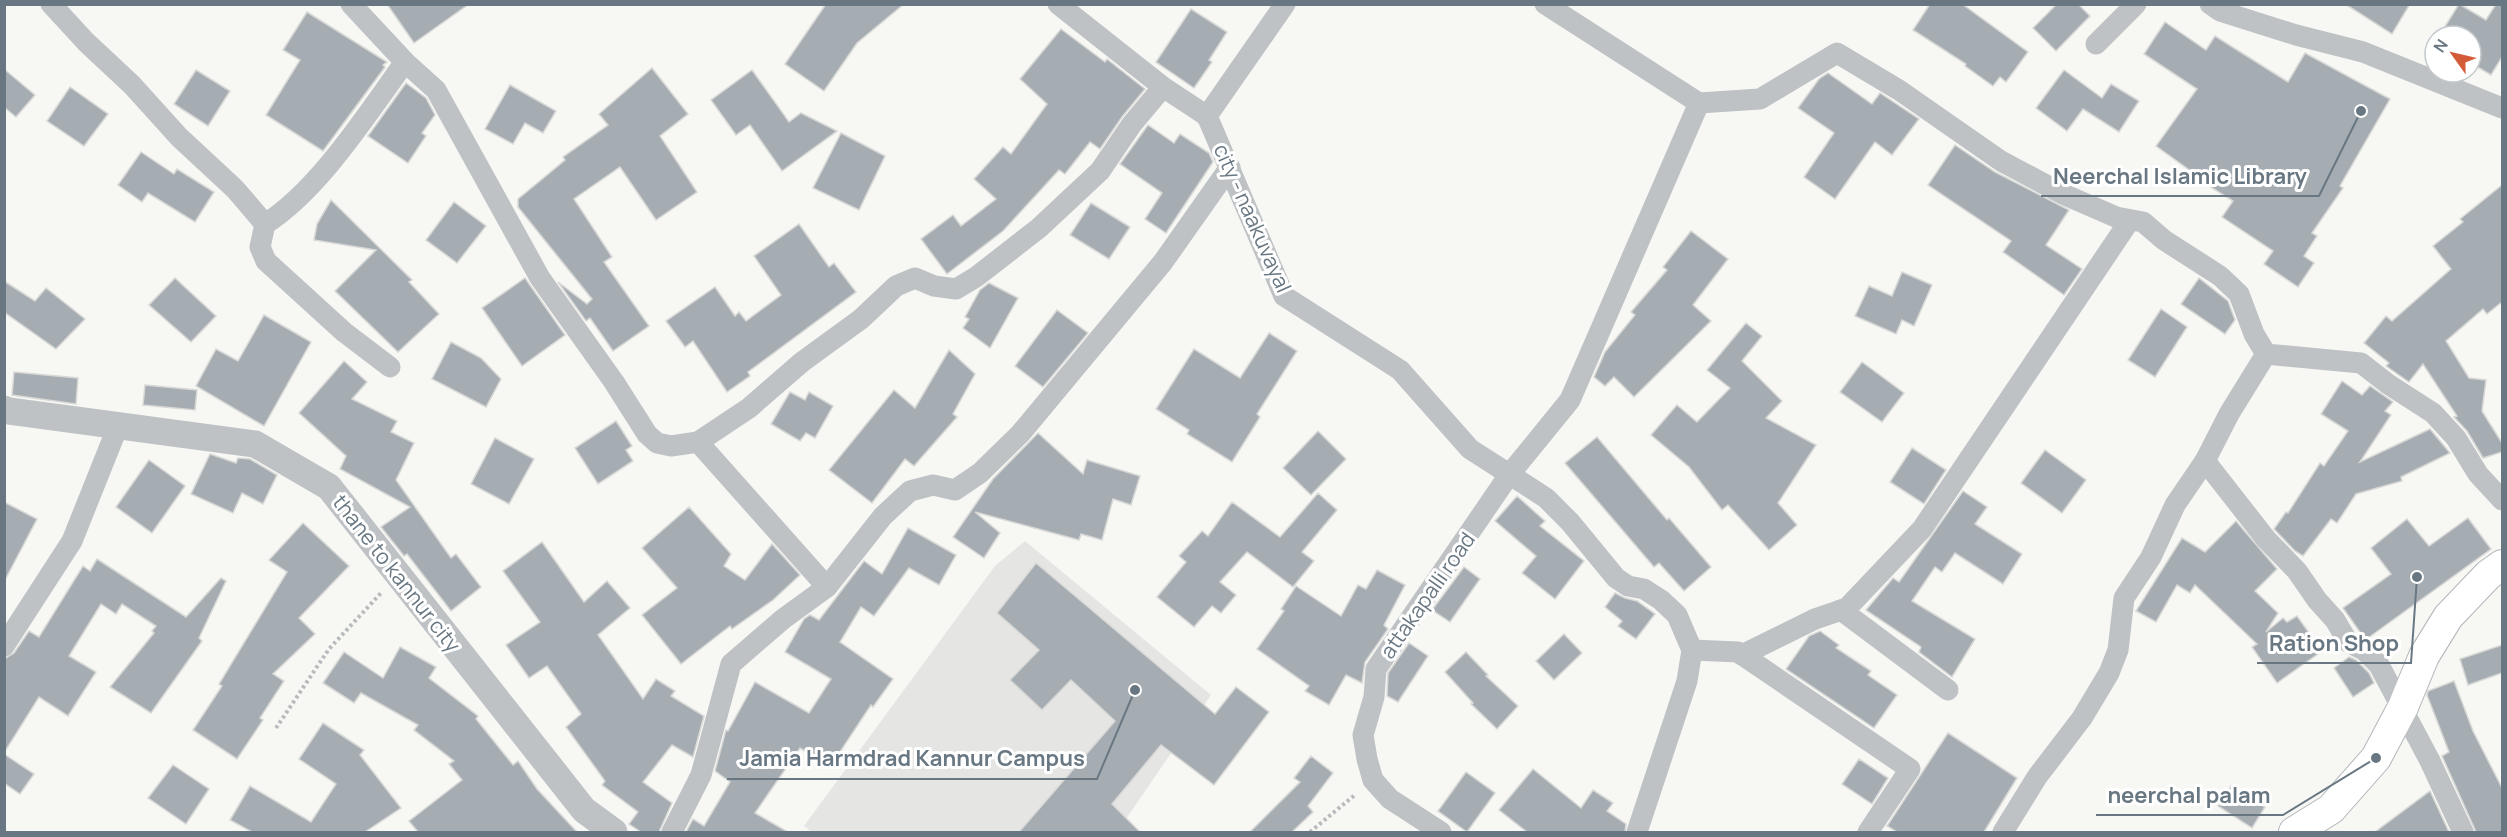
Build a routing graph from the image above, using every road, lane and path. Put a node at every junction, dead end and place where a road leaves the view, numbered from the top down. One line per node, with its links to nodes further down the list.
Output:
1 (51, 4): 17 (street)
2 (351, 4): 10 (street)
3 (1058, 4): 11 (street)
4 (1285, 4): 14 (street)
5 (1545, 4): 8 (street)
6 (2136, 4): 9 (street)
7 (2210, 4): 13 (street)
8 (1571, 12): 12 (street)
9 (2096, 44)
10 (405, 62): 17 (street); 22 (street)
11 (1163, 87): 14 (street); 22 (street)
12 (1699, 103): 16 (street); 24 (street, attakapalli road)
13 (2502, 108)
14 (1207, 116): 15 (street, city - naakuvayal)
15 (1230, 167): 24 (street, city - naakuvayal); 28 (street)
16 (2130, 219): 18 (street); 29 (street)
17 (265, 224): 19 (street)
18 (2266, 354): 23 (street); 25 (street)
19 (390, 367)
20 (4, 409): 21 (street, thane to kannur city)
21 (118, 426): 27 (street, thane to kannur city); 30 (street)
22 (698, 442): 28 (street)
23 (2205, 460): 34 (street); 43 (street)
24 (1509, 475): 31 (street, city - naakuvayal); 36 (street, attakapalli road)
25 (2502, 500)
26 (2502, 565): 34 (main road)
27 (398, 575): 35 (path); 37 (street, thane to kannur city)
28 (827, 586): 38 (street)
29 (1841, 610): 32 (street); 33 (street)
30 (4, 646)
31 (1692, 650): 32 (street); 41 (street)
32 (1742, 655): 42 (street)
33 (1948, 690)
34 (2403, 707): 44 (main road); 45 (street)
35 (276, 728)
36 (1373, 780): 39 (path); 40 (street, attakapalli road)
37 (614, 832)
38 (672, 832)
39 (1310, 832)
40 (1441, 832)
41 (1637, 832)
42 (1868, 832)
43 (2003, 832)
44 (2294, 832)
45 (2463, 832)

